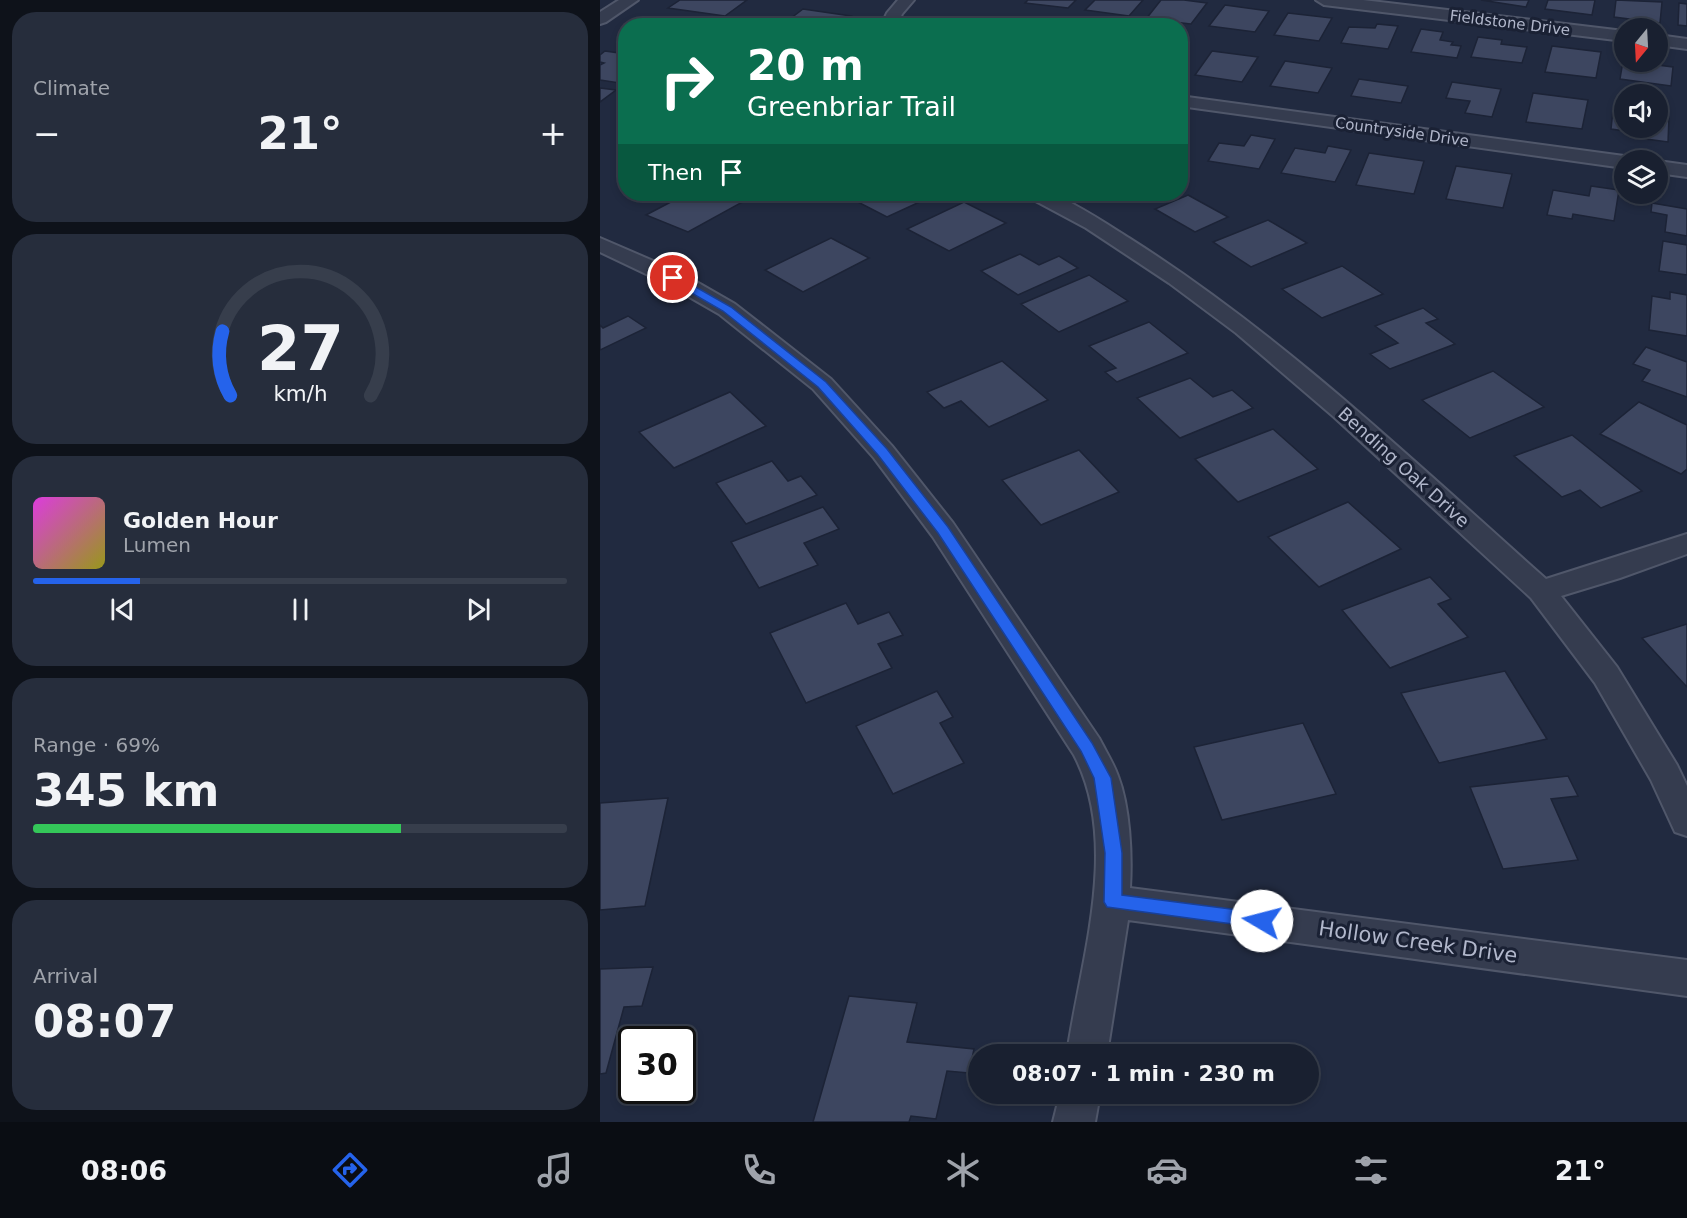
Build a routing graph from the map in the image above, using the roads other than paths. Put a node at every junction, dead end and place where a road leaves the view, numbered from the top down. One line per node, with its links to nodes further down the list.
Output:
1 (630, 0): 5 (street)
2 (906, 0): 4 (street)
3 (1324, 0): 6 (street, Fieldstone Drive)
4 (893, 18)
5 (600, 19)
6 (1614, 35)
7 (1668, 41): 8 (street)
8 (1687, 44)
9 (1188, 102): 10 (street, Countryside Drive)
10 (1614, 161)
11 (1668, 168): 12 (street)
12 (1687, 171)
13 (1050, 201): 16 (street, Bending Oak Drive)
14 (600, 244): 18 (street)
15 (1687, 544): 16 (street)
16 (1541, 591): 17 (street, Bending Oak Drive)
17 (1687, 822)
18 (1113, 902): 19 (street, Hollow Creek Drive); 20 (street)
19 (1687, 978)
20 (1089, 1044)
21 (1078, 1104): 22 (street)
22 (1074, 1122)

